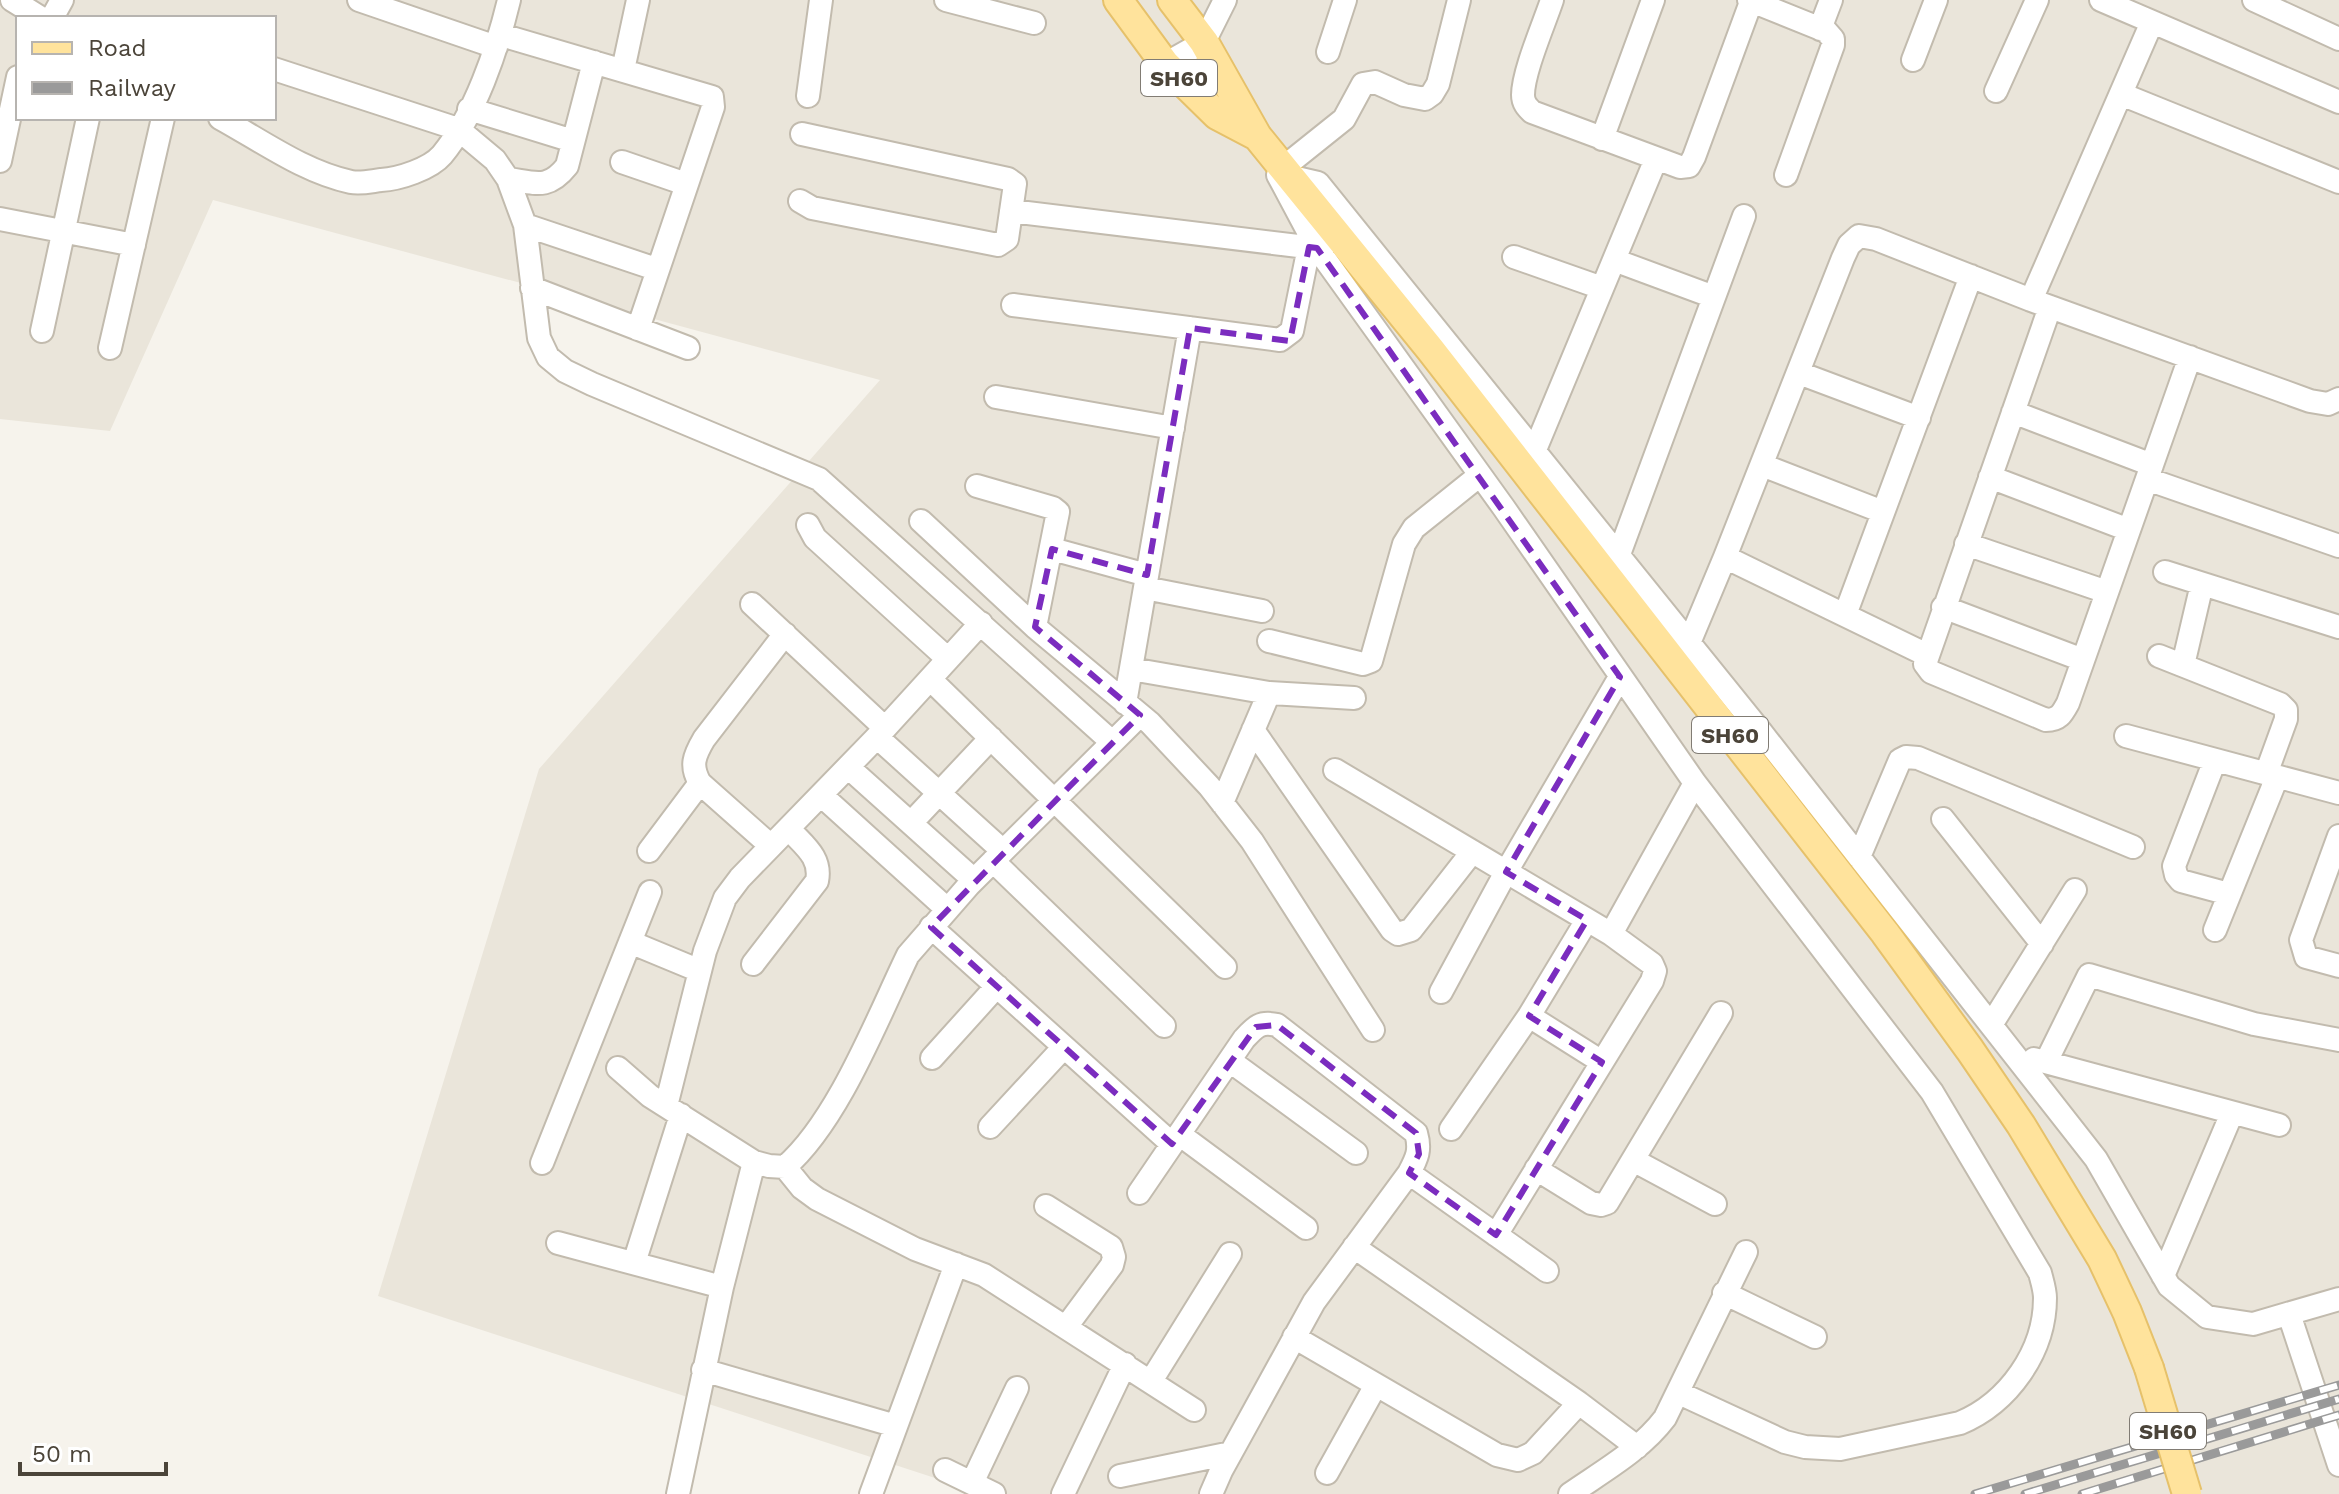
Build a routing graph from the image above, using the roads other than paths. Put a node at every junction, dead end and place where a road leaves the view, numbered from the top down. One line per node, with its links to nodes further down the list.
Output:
1 (12, 0): 21 (street)
2 (62, 0): 22 (street)
3 (359, 0): 27 (street)
4 (509, 0): 27 (street)
5 (638, 0): 34 (street)
6 (821, 0): 38 (street)
7 (946, 0): 24 (street)
8 (1118, 0): 32 (main road, SH60)
9 (1172, 0): 28 (main road, SH60)
10 (1225, 0): 28 (street)
11 (1345, 0): 29 (street)
12 (1459, 0): 52 (street)
13 (1552, 0): 47 (street)
14 (1653, 0): 47 (street)
15 (1831, 0): 25 (street)
16 (1936, 0): 30 (street)
17 (2037, 0): 36 (street)
18 (2101, 0): 23 (street)
19 (2254, 0): 26 (street)
20 (1750, 1): 25 (street); 49 (street)
21 (37, 16)
22 (40, 16)
23 (2152, 22): 37 (street); 39 (street)
24 (1034, 23)
25 (1820, 29): 53 (street)
26 (2339, 39)
27 (499, 41): 31 (street); 40 (street)
28 (1204, 42): 32 (street); 46 (main road, SH60)
29 (1328, 52)
30 (1913, 60)
31 (594, 62): 34 (street); 48 (street)
32 (1165, 64): 46 (main road, SH60)
33 (276, 70): 44 (street)
34 (623, 70): 56 (street)
35 (16, 86): 50 (street)
36 (1996, 91)
37 (2121, 94): 55 (street); 73 (street)
38 (808, 96)
39 (2339, 102)
40 (469, 109): 44 (street); 48 (street)
41 (88, 120): 62 (street)
42 (163, 120): 63 (street)
43 (224, 120): 44 (street)
44 (458, 129): 54 (street)
45 (802, 134): 58 (street)
46 (1257, 136): 52 (main road, SH60); 64 (street)
47 (1602, 139): 49 (street)
48 (573, 141): 54 (street)
49 (1656, 159): 67 (street)
50 (0, 161)
51 (622, 162): 56 (street)
52 (1288, 172): 65 (main road, SH60); 87 (street)
53 (1786, 175)
54 (508, 179): 61 (street)
55 (2339, 182)
56 (686, 184): 68 (street)
57 (800, 201): 58 (street)
58 (1011, 211): 64 (street)
59 (1744, 216): 72 (street)
60 (0, 219): 62 (street)
61 (525, 225): 68 (street); 70 (street)
62 (62, 230): 63 (street); 77 (street)
63 (134, 245): 78 (street)
64 (1313, 247): 65 (street); 75 (street); 90 (street)
65 (1351, 252): 239 (main road, SH60, bridge)
66 (1514, 257): 71 (street)
67 (1614, 260): 71 (street); 72 (street)
68 (656, 269): 76 (street)
69 (1971, 276): 73 (street); 81 (street); 85 (street)
70 (532, 288): 76 (street); 110 (street)
71 (1602, 288): 87 (street)
72 (1714, 297): 100 (street)
73 (2040, 303): 80 (street); 84 (street)
74 (1013, 305): 75 (street)
75 (1190, 328): 86 (street)
76 (638, 329): 79 (street)
77 (42, 331)
78 (110, 348)
79 (688, 348)
80 (2190, 357): 83 (street); 89 (street)
81 (1799, 373): 85 (street); 88 (street)
82 (996, 397): 86 (street)
83 (2339, 399)
84 (2013, 412): 89 (street); 91 (street)
85 (1919, 418): 93 (street)
86 (1173, 428): 103 (street)
87 (1534, 452): 100 (street)
88 (1762, 465): 93 (street); 101 (street)
89 (2150, 472): 96 (street); 98 (street)
90 (1480, 475): 114 (street); 122 (street)
91 (1990, 477): 96 (street); 97 (street)
92 (977, 486): 99 (street)
93 (1883, 512): 109 (street)
94 (921, 521): 111 (street)
95 (808, 525): 118 (street)
96 (2129, 530): 105 (street)
97 (1966, 544): 105 (street); 107 (street)
98 (2339, 546)
99 (1052, 549): 103 (street); 111 (street)
100 (1618, 557): 115 (street)
101 (1725, 557): 109 (street); 115 (street)
102 (2165, 572): 104 (street)
103 (1146, 582): 108 (street); 121 (street)
104 (2202, 584): 112 (street); 120 (street)
105 (2107, 592): 119 (street)
106 (752, 604): 113 (street)
107 (1943, 607): 116 (street); 119 (street)
108 (1262, 611)
109 (1845, 615): 116 (street)
110 (981, 623): 118 (street); 131 (street)
111 (1035, 627): 126 (street)
112 (2339, 627)
113 (785, 634): 128 (street); 136 (street)
114 (1269, 641)
115 (1689, 643): 152 (street)
116 (1927, 655): 119 (street)
117 (2159, 656): 120 (street)
118 (948, 659): 123 (street)
119 (2083, 660)
120 (2183, 665): 135 (street)
121 (1131, 669): 124 (street); 126 (street)
122 (1620, 677): 137 (street); 153 (street)
123 (930, 679): 128 (street); 130 (street)
124 (1269, 693): 125 (street); 127 (street)
125 (1354, 698)
126 (1132, 709): 131 (street); 142 (street)
127 (1253, 730): 142 (street); 150 (street)
128 (881, 733): 133 (street); 138 (street)
129 (2126, 736): 132 (street)
130 (991, 738): 138 (street); 141 (street)
131 (1112, 742): 141 (street)
132 (2215, 760): 135 (street); 157 (street)
133 (848, 767): 140 (street); 144 (street)
134 (1335, 770): 150 (street)
135 (2272, 775): 139 (street); 157 (street)
136 (700, 783): 147 (street); 149 (street)
137 (1695, 783): 162 (street); 222 (street)
138 (940, 793): 144 (street); 151 (street)
139 (2339, 793)
140 (821, 795): 145 (street); 158 (street)
141 (1054, 800): 151 (street); 167 (street)
142 (1222, 803): 175 (street)
143 (1943, 819): 164 (street)
144 (911, 823): 154 (street)
145 (789, 829): 147 (street); 165 (street)
146 (2339, 836): 166 (street)
147 (771, 846): 168 (street)
148 (2133, 847): 152 (street)
149 (649, 851)
150 (1472, 852): 153 (street)
151 (998, 856): 154 (street); 174 (street)
152 (1859, 857): 173 (street)
153 (1506, 872): 159 (street); 170 (street)
154 (974, 880): 158 (street)
155 (2075, 890): 164 (street)
156 (650, 892): 163 (street)
157 (2229, 894): 161 (street)
158 (947, 909): 160 (street)
159 (1587, 920): 162 (street); 172 (street)
160 (931, 927): 169 (street); 194 (street)
161 (2215, 930)
162 (1611, 934): 181 (street)
163 (630, 942): 168 (street); 193 (street)
164 (2042, 944): 173 (street)
165 (753, 964)
166 (2339, 966)
167 (1225, 967)
168 (700, 971): 184 (street)
169 (997, 986): 177 (street); 179 (street)
170 (1441, 992)
171 (1721, 1013): 191 (street)
172 (1529, 1016): 181 (street); 188 (street)
173 (1991, 1025): 178 (street)
174 (1164, 1026)
175 (1373, 1030)
176 (2339, 1040): 182 (street)
177 (1064, 1047): 187 (street); 189 (street)
178 (2013, 1053): 182 (street); 209 (street)
179 (932, 1058)
180 (1230, 1061): 189 (street); 190 (street); 196 (street)
181 (1602, 1062): 195 (street)
182 (2046, 1062): 185 (street)
183 (618, 1068): 184 (street)
184 (673, 1111): 192 (street); 206 (street)
185 (2232, 1113): 186 (street); 209 (street)
186 (2279, 1125)
187 (990, 1127)
188 (1451, 1129)
189 (1176, 1139): 197 (street); 200 (street)
190 (1356, 1153)
191 (1633, 1160): 195 (street); 198 (street)
192 (754, 1162): 194 (street); 210 (street)
193 (542, 1163)
194 (785, 1167): 207 (street)
195 (1536, 1169): 201 (street)
196 (1409, 1173): 201 (street); 203 (street)
197 (1139, 1193)
198 (1715, 1204)
199 (1046, 1206): 214 (street)
200 (1306, 1228)
201 (1496, 1235): 208 (street)
202 (558, 1243): 206 (street)
203 (1354, 1247): 215 (street); 223 (street)
204 (1746, 1252): 211 (street)
205 (1230, 1254): 219 (street)
206 (634, 1263): 210 (street)
207 (956, 1264): 214 (street); 225 (street)
208 (1547, 1271)
209 (2163, 1276): 213 (street)
210 (722, 1287): 218 (street)
211 (1724, 1293): 216 (street); 222 (street)
212 (2339, 1299): 213 (street)
213 (2289, 1314): 228 (street)
214 (1066, 1327): 217 (street)
215 (1294, 1337): 220 (street); 227 (street)
216 (1815, 1337)
217 (1125, 1364): 219 (street); 236 (street)
218 (703, 1370): 225 (street); 233 (street)
219 (1151, 1381): 224 (street)
220 (1376, 1385): 223 (street); 230 (street)
221 (1017, 1388): 232 (street)
222 (1679, 1393): 226 (street)
223 (1579, 1403): 226 (street)
224 (1194, 1410)
225 (896, 1426): 234 (street)
226 (1637, 1447): 238 (street)
227 (1231, 1453): 231 (street); 237 (street)
228 (2339, 1465)
229 (945, 1470): 232 (street)
230 (1327, 1473)
231 (1120, 1476)
232 (972, 1483): 235 (street)
233 (678, 1494)
234 (871, 1494)
235 (994, 1494)
236 (1063, 1494)
237 (1211, 1494)
238 (1570, 1494)
239 (2187, 1494)

